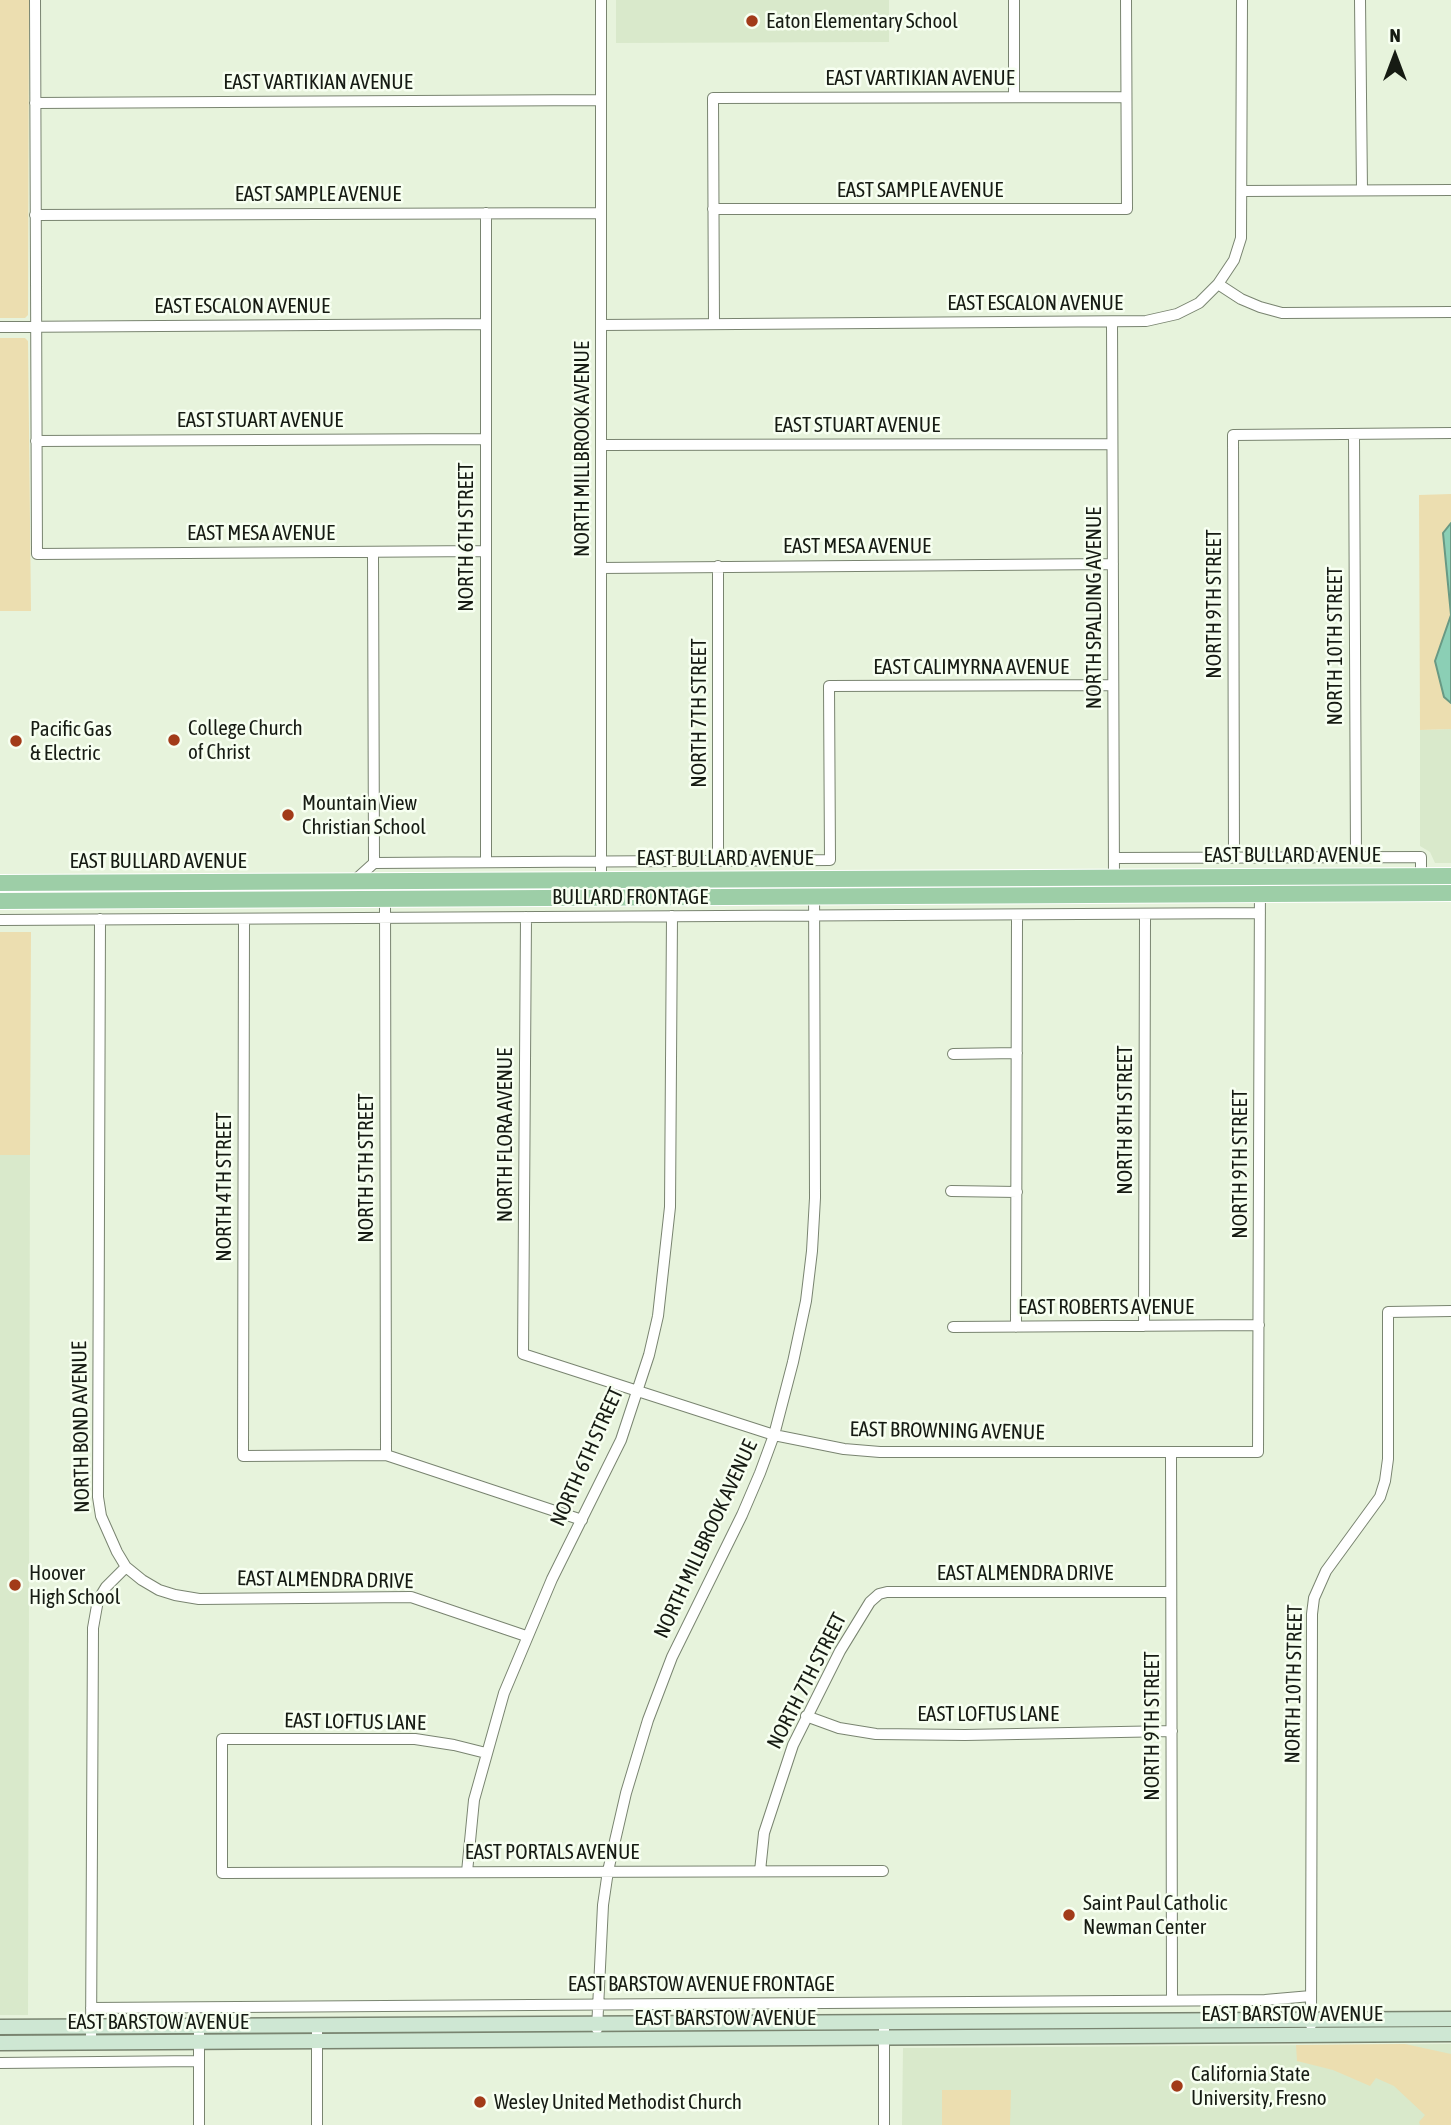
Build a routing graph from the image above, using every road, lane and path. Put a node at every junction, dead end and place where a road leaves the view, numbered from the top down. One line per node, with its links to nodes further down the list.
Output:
1 (35, 0): 10 (street)
2 (601, 0): 9 (street, NORTH MILLBROOK AVENUE)
3 (1014, 0): 7 (street)
4 (1126, 0): 8 (street)
5 (1242, 0): 13 (street)
6 (1360, 0): 11 (street)
7 (1014, 97): 8 (street, EAST VARTIKIAN AVENUE); 14 (street, EAST VARTIKIAN AVENUE)
8 (1126, 97): 14 (street, EAST SAMPLE AVENUE)
9 (601, 100): 10 (street, EAST VARTIKIAN AVENUE); 16 (street, NORTH MILLBROOK AVENUE)
10 (35, 103): 17 (street)
11 (1362, 190): 12 (street); 13 (street)
12 (1451, 190)
13 (1242, 191): 18 (street)
14 (713, 209): 22 (street)
15 (486, 213): 16 (street, EAST SAMPLE AVENUE); 17 (street, EAST SAMPLE AVENUE); 21 (street, NORTH 6TH STREET)
16 (601, 214): 23 (street, NORTH MILLBROOK AVENUE)
17 (35, 215): 25 (street)
18 (1218, 284): 19 (street); 20 (street, EAST ESCALON AVENUE)
19 (1451, 313)
20 (1112, 322): 22 (street, EAST ESCALON AVENUE); 30 (street, NORTH SPALDING AVENUE)
21 (485, 324): 25 (street, EAST ESCALON AVENUE); 28 (street, NORTH 6TH STREET)
22 (714, 324): 23 (street, EAST ESCALON AVENUE)
23 (601, 325): 31 (street, NORTH MILLBROOK AVENUE)
24 (0, 327): 25 (street, EAST ESCALON AVENUE)
25 (36, 327): 29 (street)
26 (1451, 433): 27 (street)
27 (1354, 434): 39 (street, NORTH 9TH STREET); 40 (street, NORTH 10TH STREET)
28 (485, 439): 29 (street, EAST STUART AVENUE); 32 (street, NORTH 6TH STREET)
29 (36, 441): 33 (street, EAST MESA AVENUE)
30 (1112, 444): 31 (street, EAST STUART AVENUE); 34 (street, NORTH SPALDING AVENUE)
31 (601, 445): 36 (street, NORTH MILLBROOK AVENUE)
32 (485, 551): 33 (street, EAST MESA AVENUE); 43 (street, NORTH 6TH STREET)
33 (373, 552): 44 (street)
34 (1113, 564): 35 (street, EAST MESA AVENUE); 37 (street, NORTH SPALDING AVENUE)
35 (718, 566): 36 (street, EAST MESA AVENUE); 42 (street, NORTH 7TH STREET)
36 (601, 568): 41 (street, NORTH MILLBROOK AVENUE)
37 (1113, 685): 38 (street, NORTH SPALDING AVENUE); 42 (street, EAST CALIMYRNA AVENUE)
38 (1114, 858): 39 (street); 48 (street, NORTH SPALDING AVENUE)
39 (1234, 858): 40 (street)
40 (1356, 858): 46 (street)
41 (601, 861): 42 (street); 43 (street); 50 (street, NORTH MILLBROOK AVENUE)
42 (718, 861)
43 (486, 862): 44 (street)
44 (374, 863): 52 (street)
45 (1260, 876): 46 (main road, EAST BULLARD AVENUE); 48 (main road, EAST BULLARD AVENUE); 56 (street, NORTH 9TH STREET)
46 (1421, 876): 47 (main road, EAST BULLARD AVENUE)
47 (1451, 876)
48 (1114, 877): 49 (main road, EAST BULLARD AVENUE); 57 (street, NORTH SPALDING AVENUE)
49 (814, 879): 50 (main road, EAST BULLARD AVENUE); 59 (street, NORTH MILLBROOK AVENUE)
50 (601, 880): 53 (main road, EAST BULLARD AVENUE); 58 (street, NORTH MILLBROOK AVENUE)
51 (159, 882): 52 (main road, EAST BULLARD AVENUE); 54 (main road, EAST BULLARD AVENUE); 61 (main road)
52 (353, 882): 53 (main road, EAST BULLARD AVENUE)
53 (385, 882): 60 (street, NORTH 5TH STREET)
54 (0, 883)
55 (1451, 893): 56 (main road, EAST BULLARD AVENUE)
56 (1260, 894): 57 (main road, EAST BULLARD AVENUE); 63 (street, NORTH 9TH STREET)
57 (1115, 895): 59 (main road, EAST BULLARD AVENUE)
58 (601, 897): 59 (main road, EAST BULLARD AVENUE); 60 (main road, EAST BULLARD AVENUE)
59 (814, 897): 67 (street, NORTH MILLBROOK AVENUE)
60 (385, 899): 61 (main road, EAST BULLARD AVENUE); 69 (street, NORTH 5TH STREET)
61 (60, 900): 62 (main road, EAST BULLARD AVENUE)
62 (0, 901)
63 (1260, 913): 64 (street, BULLARD FRONTAGE); 78 (street, NORTH 9TH STREET)
64 (1145, 914): 65 (street, BULLARD FRONTAGE); 79 (street, NORTH 8TH STREET)
65 (1017, 915): 67 (street, BULLARD FRONTAGE); 73 (street)
66 (671, 916): 67 (street, BULLARD FRONTAGE); 68 (street, BULLARD FRONTAGE); 83 (street, NORTH 6TH STREET)
67 (814, 916): 84 (street, NORTH MILLBROOK AVENUE)
68 (526, 917): 69 (street, BULLARD FRONTAGE); 82 (street, NORTH FLORA AVENUE)
69 (386, 918): 71 (street, BULLARD FRONTAGE); 87 (street, NORTH 5TH STREET)
70 (100, 919): 71 (street, BULLARD FRONTAGE); 72 (street, BULLARD FRONTAGE); 89 (street, NORTH BOND AVENUE)
71 (244, 919): 87 (street, NORTH 4TH STREET)
72 (0, 920)
73 (1017, 1053): 74 (street); 76 (street)
74 (953, 1054)
75 (951, 1191): 76 (street)
76 (1017, 1192): 81 (street)
77 (1451, 1311): 101 (street, NORTH 10TH STREET)
78 (1259, 1325): 79 (street, EAST ROBERTS AVENUE); 86 (street, NORTH 9TH STREET)
79 (1144, 1326): 81 (street, EAST ROBERTS AVENUE)
80 (953, 1327): 81 (street, EAST ROBERTS AVENUE)
81 (1016, 1327)
82 (523, 1354): 83 (street, EAST BROWNING AVENUE)
83 (638, 1392): 84 (street, EAST BROWNING AVENUE); 88 (street, NORTH 6TH STREET)
84 (774, 1435): 85 (street, EAST BROWNING AVENUE); 96 (street, NORTH MILLBROOK AVENUE)
85 (1171, 1452): 86 (street, EAST BROWNING AVENUE); 90 (street, NORTH 9TH STREET)
86 (1258, 1452)
87 (386, 1455): 88 (street)
88 (582, 1520): 92 (street, NORTH 6TH STREET)
89 (126, 1567): 92 (street, EAST ALMENDRA DRIVE); 104 (street)
90 (1171, 1592): 91 (street, EAST ALMENDRA DRIVE); 94 (street, NORTH 9TH STREET)
91 (878, 1594): 93 (street, NORTH 7TH STREET)
92 (526, 1636): 95 (street, NORTH 6TH STREET)
93 (806, 1716): 94 (street, EAST LOFTUS LANE); 97 (street, NORTH 7TH STREET)
94 (1172, 1731): 102 (street, NORTH 9TH STREET)
95 (486, 1753): 99 (street, EAST LOFTUS LANE); 100 (street, NORTH 6TH STREET)
96 (608, 1871): 97 (street, EAST PORTALS AVENUE); 100 (street, EAST PORTALS AVENUE); 103 (street, NORTH MILLBROOK AVENUE)
97 (760, 1871): 98 (street, EAST PORTALS AVENUE)
98 (883, 1871)
99 (222, 1872): 100 (street, EAST PORTALS AVENUE)
100 (467, 1872)
101 (1311, 1996): 102 (street, EAST BARSTOW AVENUE FRONTAGE); 106 (street, NORTH 10TH STREET)
102 (1172, 2000): 103 (street, EAST BARSTOW AVENUE FRONTAGE)
103 (599, 2003): 104 (street, EAST BARSTOW AVENUE FRONTAGE); 108 (street, NORTH MILLBROOK AVENUE)
104 (91, 2008): 110 (street)
105 (1451, 2018): 106 (main road, EAST BARSTOW AVENUE)
106 (1311, 2020): 107 (main road, EAST BARSTOW AVENUE); 114 (street, NORTH 10TH STREET)
107 (884, 2023): 108 (main road, EAST BARSTOW AVENUE); 115 (street)
108 (598, 2024): 109 (main road, EAST BARSTOW AVENUE); 116 (street, NORTH MILLBROOK AVENUE)
109 (317, 2025): 111 (main road, EAST BARSTOW AVENUE); 117 (street)
110 (91, 2026): 111 (main road, EAST BARSTOW AVENUE); 112 (main road, EAST BARSTOW AVENUE); 119 (street)
111 (199, 2026): 120 (street)
112 (0, 2027)
113 (1451, 2034): 114 (main road, EAST BARSTOW AVENUE)
114 (1311, 2035): 115 (main road, EAST BARSTOW AVENUE)
115 (884, 2038): 116 (main road, EAST BARSTOW AVENUE); 125 (street)
116 (596, 2040): 117 (main road, EAST BARSTOW AVENUE)
117 (317, 2042): 120 (main road, EAST BARSTOW AVENUE); 124 (street)
118 (0, 2043): 119 (main road, EAST BARSTOW AVENUE)
119 (91, 2043): 120 (main road, EAST BARSTOW AVENUE)
120 (199, 2043): 121 (street)
121 (199, 2061): 122 (street); 123 (street)
122 (0, 2063)
123 (199, 2125)
124 (317, 2125)
125 (884, 2125)

